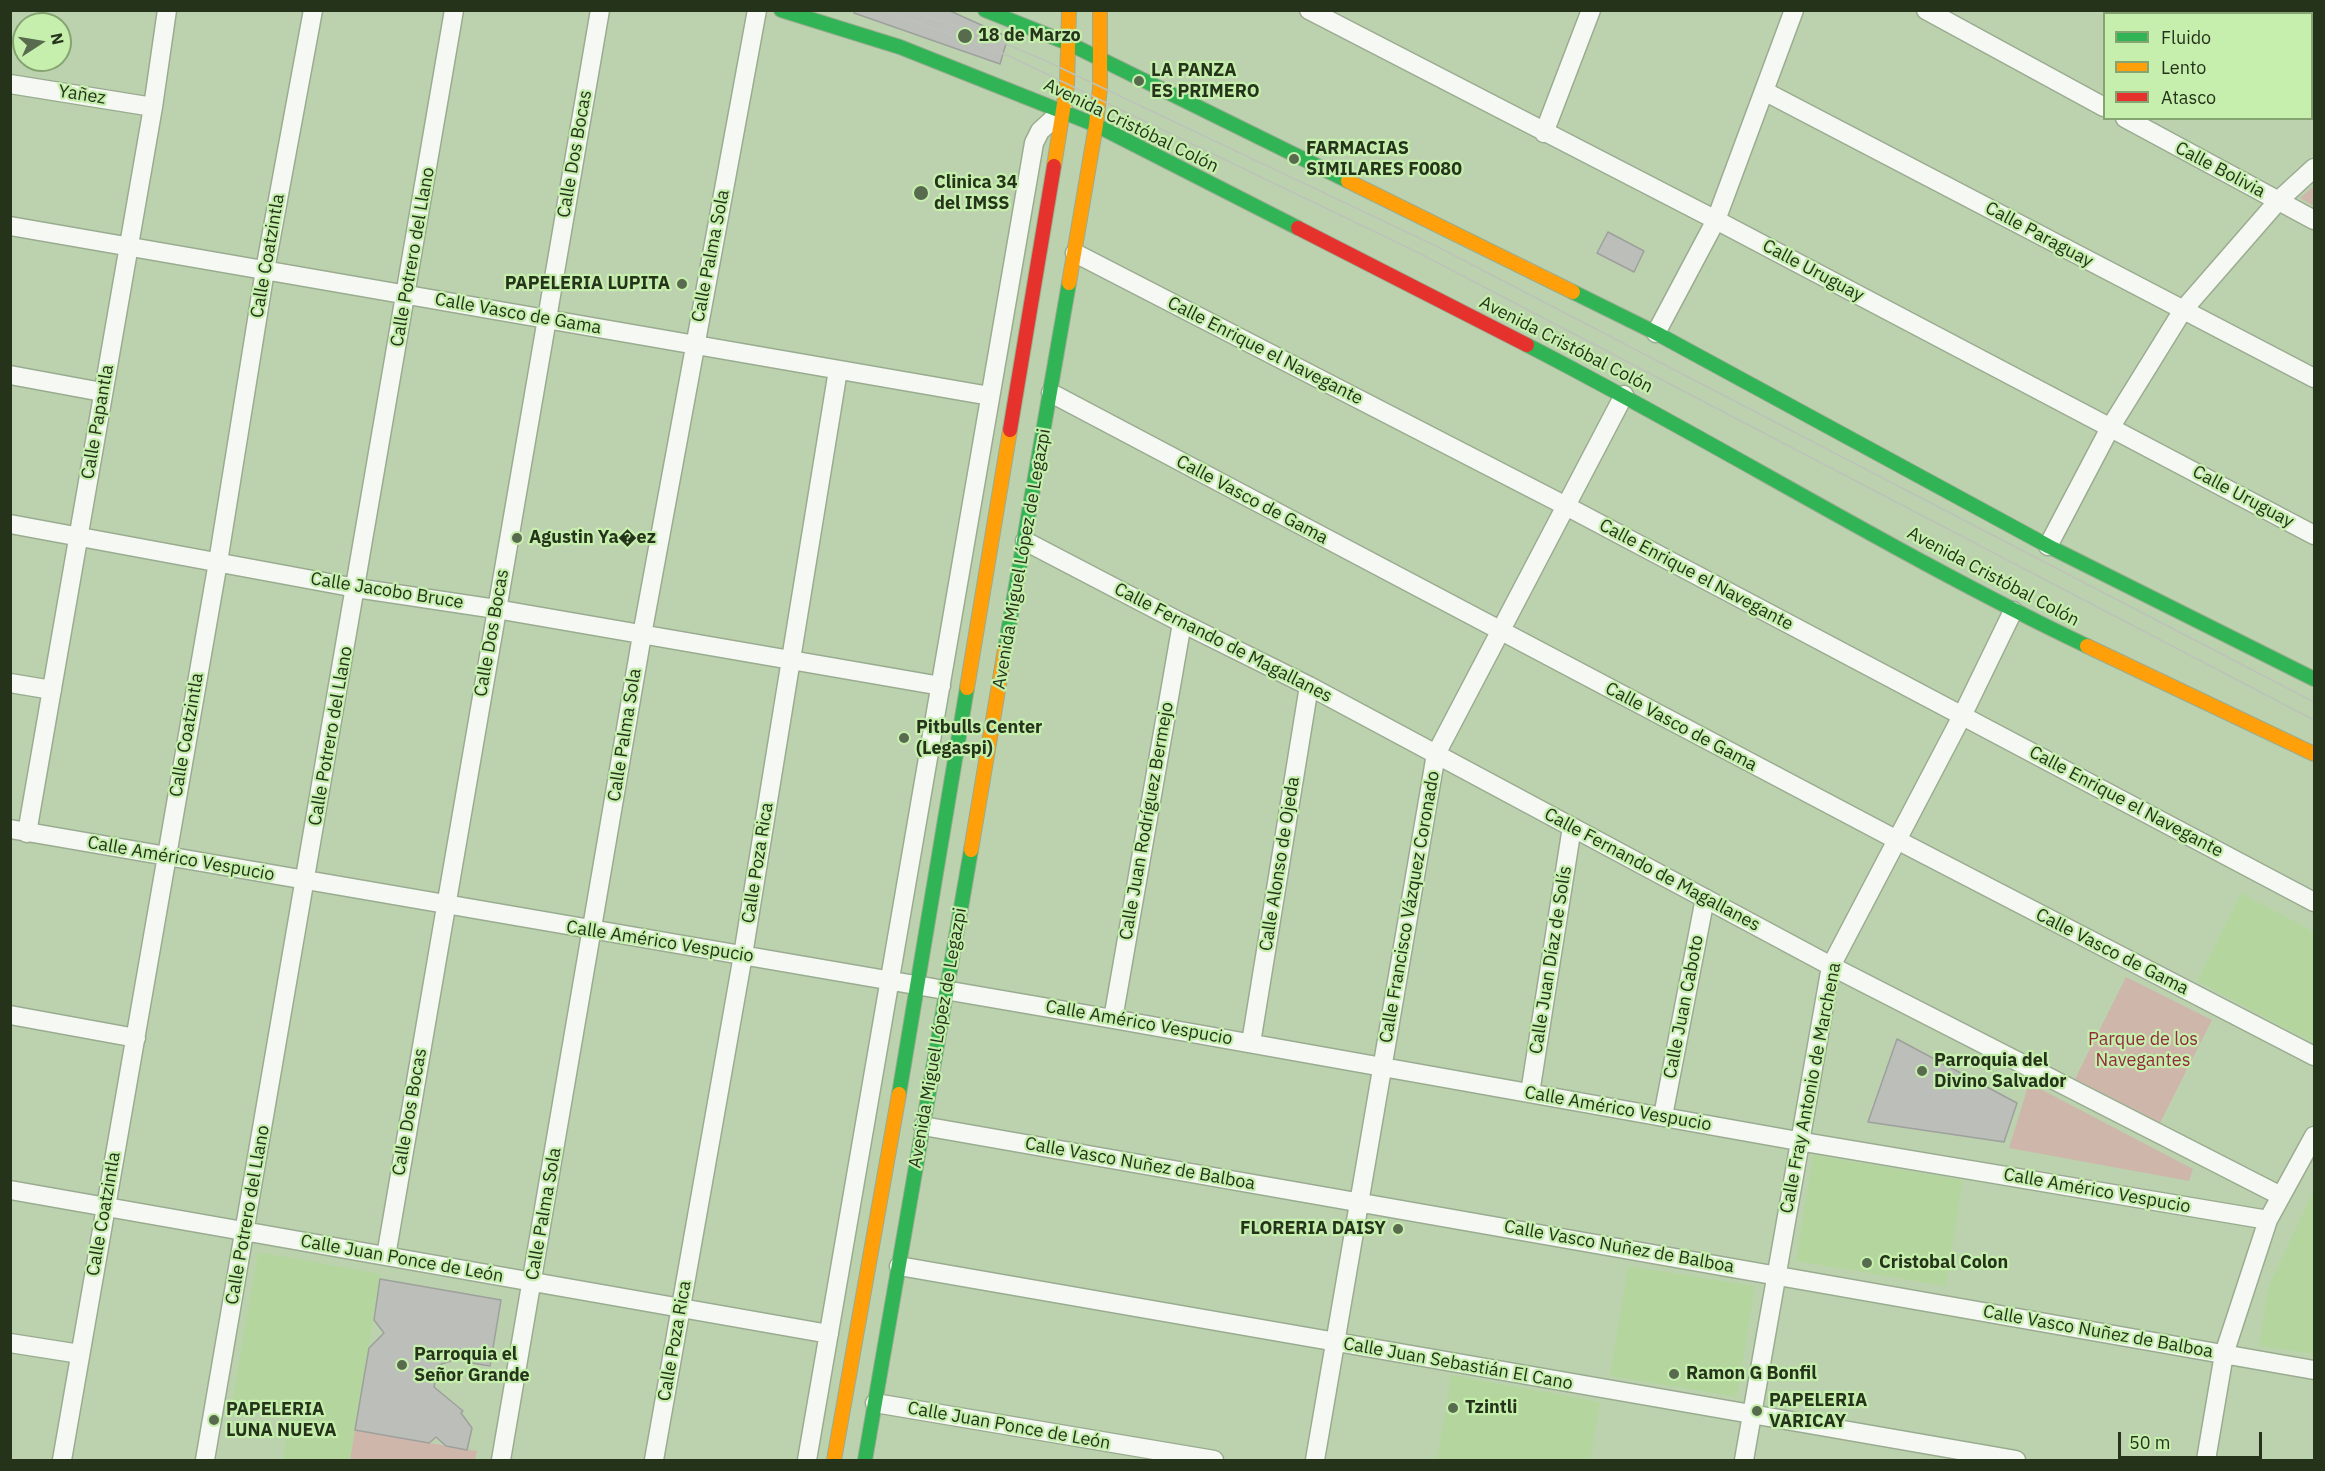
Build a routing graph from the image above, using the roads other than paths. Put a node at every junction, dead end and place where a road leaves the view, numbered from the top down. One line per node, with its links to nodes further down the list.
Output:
1 (167, 10): 19 (street, Calle Papantla)
2 (313, 10): 31 (street, Calle Coatzintla)
3 (454, 10): 32 (street, Calle Potrero del Llano)
4 (600, 10): 34 (street, Calle Dos Bocas)
5 (757, 10): 36 (street, Calle Palma Sola)
6 (781, 10): 20 (main road, Avenida Cristóbal Colón)
7 (986, 10): 14 (main road)
8 (1070, 10): 14 (main road, Avenida Miguel López de Legazpi)
9 (1100, 10): 15 (main road, Avenida Miguel López de Legazpi)
10 (1309, 10): 23 (street, Calle Uruguay)
11 (1590, 10): 23 (street)
12 (1794, 10): 17 (street)
13 (1926, 10): 18 (street)
14 (1070, 44): 15 (main road); 20 (main road, Avenida Miguel López de Legazpi)
15 (1101, 59): 22 (main road, Avenida Miguel López de Legazpi); 35 (main road)
16 (10, 84): 19 (street, Yañez)
17 (1764, 91): 26 (street); 33 (street, Calle Paraguay)
18 (2103, 106)
19 (153, 107): 29 (street, Calle Papantla)
20 (1063, 110): 22 (main road, Avenida Cristóbal Colón); 43 (street); 79 (main road, Avenida Miguel López de Legazpi)
21 (2129, 120): 25 (street, Calle Bolivia)
22 (1096, 125): 30 (main road, Avenida Miguel López de Legazpi); 42 (main road, Avenida Cristóbal Colón)
23 (1544, 133): 26 (street, Calle Uruguay)
24 (2314, 168): 25 (street)
25 (2278, 201): 27 (street, Calle Bolivia); 33 (street)
26 (1716, 220): 35 (street); 44 (street, Calle Uruguay)
27 (2314, 220)
28 (10, 226): 29 (street, Calle Vasco de Gama)
29 (128, 248): 31 (street, Calle Vasco de Gama); 40 (street, Calle Papantla)
30 (1075, 253): 41 (main road, Avenida Miguel López de Legazpi); 45 (street, Calle Enrique el Navegante)
31 (265, 270): 32 (street, Calle Vasco de Gama); 51 (street, Calle Coatzintla)
32 (406, 295): 34 (street, Calle Vasco de Gama); 52 (street, Calle Potrero del Llano)
33 (2183, 310): 39 (street, Calle Paraguay); 44 (street)
34 (547, 319): 36 (street, Calle Vasco de Gama); 53 (street, Calle Dos Bocas)
35 (1656, 333): 50 (main road)
36 (694, 344): 37 (street, Calle Vasco de Gama); 57 (street, Calle Palma Sola)
37 (838, 370): 43 (street, Calle Vasco de Gama); 58 (street, Calle Poza Rica)
38 (10, 375): 40 (street)
39 (2314, 378)
40 (102, 392): 47 (street, Calle Papantla)
41 (1051, 393): 49 (main road, Avenida Miguel López de Legazpi); 56 (street, Calle Vasco de Gama)
42 (1624, 394): 45 (street, Calle Francisco Vázquez Coronado); 54 (main road, Avenida Cristóbal Colón)
43 (990, 396): 61 (street)
44 (2110, 428): 48 (street, Calle Uruguay); 50 (street)
45 (1566, 506): 56 (street, Calle Francisco Vázquez Coronado); 64 (street, Calle Enrique el Navegante)
46 (10, 524): 47 (street, Calle Jacobo Bruce)
47 (78, 535): 51 (street, Calle Jacobo Bruce); 63 (street, Calle Papantla)
48 (2314, 535)
49 (1026, 540): 55 (street, Calle Fernando de Magallanes); 80 (main road, Avenida Miguel López de Legazpi)
50 (2048, 546): 59 (main road)
51 (218, 562): 52 (street, Calle Jacobo Bruce); 70 (street, Calle Coatzintla)
52 (356, 588): 53 (street, Calle Jacobo Bruce); 71 (street, Calle Potrero del Llano)
53 (496, 609): 57 (street, Calle Jacobo Bruce); 74 (street, Calle Dos Bocas)
54 (2013, 611): 64 (street, Calle Fray Antonio de Marchena); 66 (main road, Avenida Cristóbal Colón)
55 (1182, 623): 62 (street, Calle Fernando de Magallanes); 82 (street, Calle Juan Rodríguez Bermejo)
56 (1500, 632): 65 (street, Calle Francisco Vázquez Coronado); 69 (street, Calle Vasco de Gama)
57 (642, 635): 58 (street, Calle Jacobo Bruce); 75 (street, Calle Palma Sola)
58 (791, 658): 61 (street, Calle Jacobo Bruce); 76 (street, Calle Poza Rica)
59 (2314, 679)
60 (10, 683): 63 (street)
61 (941, 686): 78 (street)
62 (1309, 686): 65 (street, Calle Fernando de Magallanes); 84 (street, Calle Alonso de Ojeda)
63 (52, 690): 68 (street, Calle Papantla)
64 (1962, 716): 69 (street, Calle Fray Antonio de Marchena); 73 (street, Calle Enrique el Navegante)
65 (1436, 754): 67 (street, Calle Fernando de Magallanes); 86 (street, Calle Francisco Vázquez Coronado)
66 (2314, 754)
67 (1572, 827): 72 (street, Calle Fernando de Magallanes); 87 (street, Calle Juan Díaz de Solís)
68 (19, 831): 70 (street, Calle Américo Vespucio)
69 (1897, 840): 77 (street, Calle Fray Antonio de Marchena); 85 (street, Calle Vasco de Gama)
70 (166, 856): 71 (street, Calle Américo Vespucio); 83 (street, Calle Coatzintla)
71 (306, 881): 74 (street, Calle Américo Vespucio); 97 (street, Calle Potrero del Llano)
72 (1705, 898): 77 (street, Calle Fernando de Magallanes); 88 (street, Calle Juan Caboto)
73 (2314, 902)
74 (445, 906): 75 (street, Calle Américo Vespucio); 98 (street, Calle Dos Bocas)
75 (593, 931): 76 (street, Calle Américo Vespucio); 101 (street, Calle Palma Sola)
76 (743, 955): 78 (street, Calle Américo Vespucio); 102 (street, Calle Poza Rica)
77 (1831, 966): 91 (street, Calle Fray Antonio de Marchena); 93 (street, Calle Fernando de Magallanes)
78 (891, 980): 79 (street, Calle Américo Vespucio); 103 (street)
79 (918, 985): 80 (street, Calle Américo Vespucio); 116 (main road, Avenida Miguel López de Legazpi)
80 (946, 990): 82 (street, Calle Américo Vespucio); 89 (main road, Avenida Miguel López de Legazpi)
81 (10, 1015): 83 (street)
82 (1113, 1019): 84 (street, Calle Américo Vespucio)
83 (136, 1038): 95 (street, Calle Coatzintla)
84 (1251, 1043): 86 (street, Calle Américo Vespucio)
85 (2314, 1056)
86 (1383, 1066): 87 (street, Calle Américo Vespucio); 94 (street, Calle Francisco Vázquez Coronado)
87 (1530, 1093): 88 (street, Calle Américo Vespucio)
88 (1663, 1116): 91 (street, Calle Américo Vespucio)
89 (923, 1126): 94 (street, Calle Vasco Nuñez de Balboa); 99 (main road, Avenida Miguel López de Legazpi)
90 (2314, 1136): 93 (street)
91 (1798, 1141): 96 (street, Calle Américo Vespucio); 100 (street, Calle Fray Antonio de Marchena)
92 (10, 1190): 95 (street, Calle Juan Ponce de León)
93 (2281, 1196): 96 (street)
94 (1360, 1202): 100 (street, Calle Vasco Nuñez de Balboa); 104 (street, Calle Francisco Vázquez Coronado)
95 (105, 1207): 97 (street, Calle Juan Ponce de León); 106 (street, Calle Coatzintla)
96 (2268, 1220): 107 (street)
97 (245, 1232): 98 (street, Calle Juan Ponce de León); 112 (street, Calle Potrero del Llano)
98 (386, 1256): 101 (street, Calle Juan Ponce de León)
99 (899, 1266): 104 (street, Calle Juan Sebastián El Cano); 109 (main road, Avenida Miguel López de Legazpi)
100 (1776, 1275): 107 (street, Calle Vasco Nuñez de Balboa); 110 (street, Calle Fray Antonio de Marchena)
101 (532, 1282): 102 (street, Calle Juan Ponce de León); 113 (street, Calle Palma Sola)
102 (681, 1308): 103 (street, Calle Juan Ponce de León); 114 (street, Calle Poza Rica)
103 (829, 1334): 115 (street)
104 (1335, 1342): 110 (street, Calle Juan Sebastián El Cano); 119 (street, Calle Francisco Vázquez Coronado)
105 (10, 1343): 106 (street)
106 (80, 1354): 111 (street, Calle Coatzintla)
107 (2224, 1354): 108 (street, Calle Vasco Nuñez de Balboa); 122 (street)
108 (2314, 1370)
109 (875, 1403): 117 (main road, Avenida Miguel López de Legazpi); 118 (street, Calle Juan Ponce de León)
110 (1752, 1415): 120 (street, Calle Fray Antonio de Marchena); 121 (street, Calle Juan Sebastián El Cano)
111 (62, 1461)
112 (204, 1461)
113 (501, 1461)
114 (654, 1461)
115 (807, 1461)
116 (834, 1461)
117 (865, 1461)
118 (1214, 1461)
119 (1315, 1461)
120 (1744, 1461)
121 (2016, 1461)
122 (2206, 1461)

